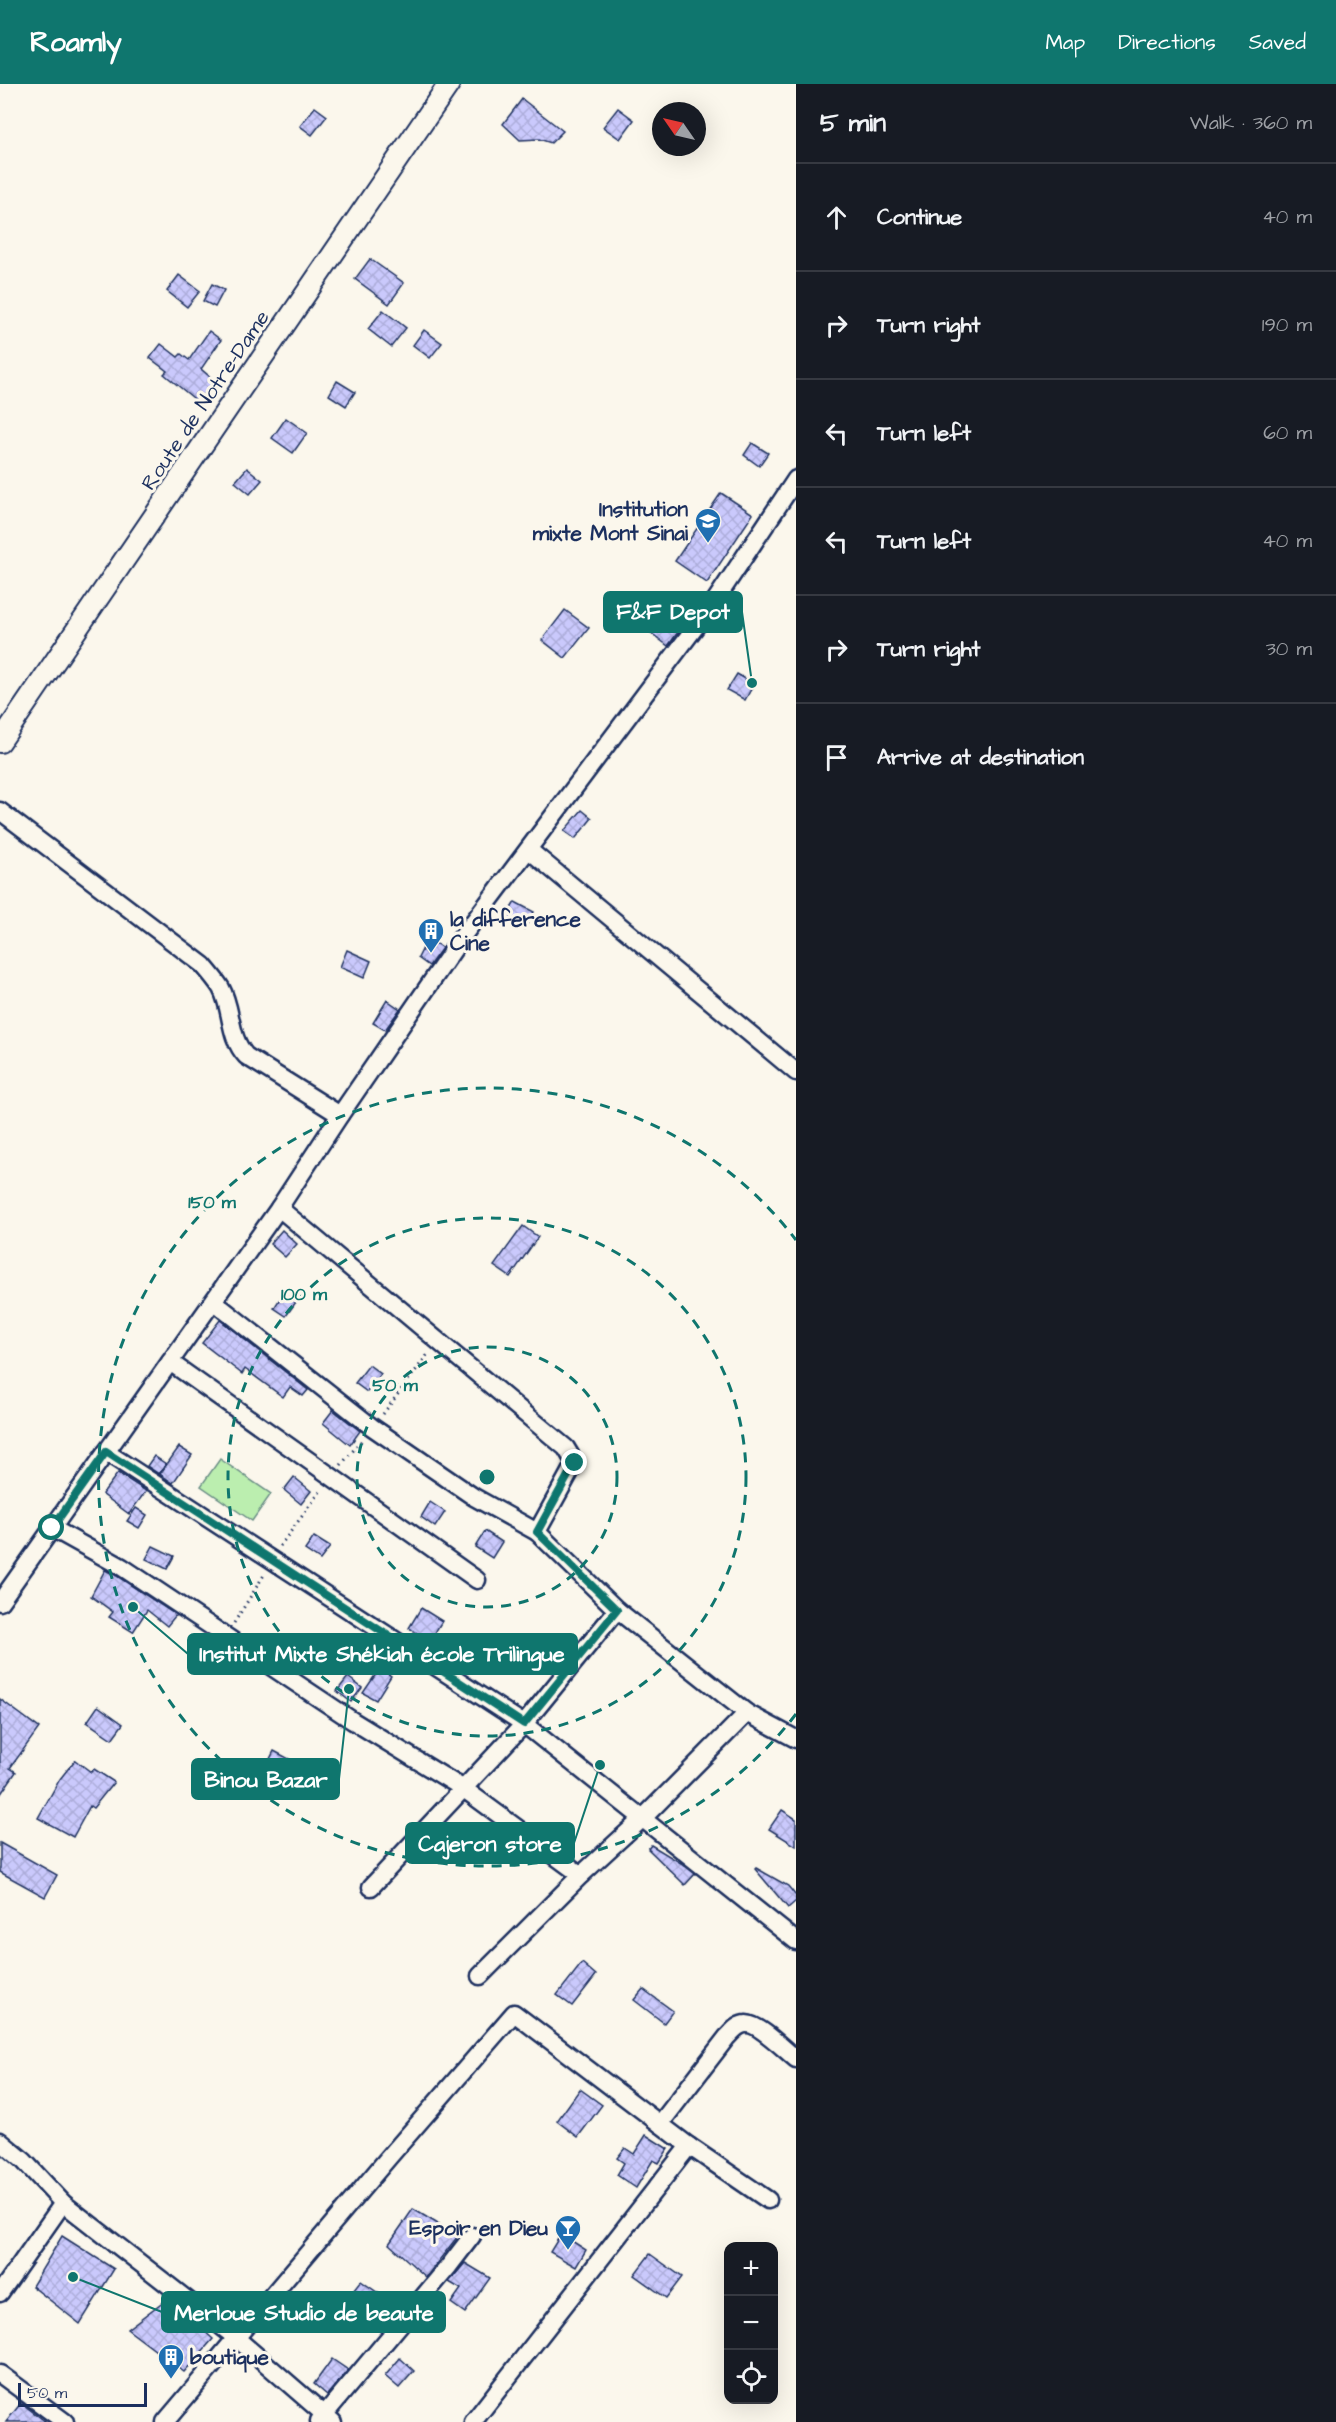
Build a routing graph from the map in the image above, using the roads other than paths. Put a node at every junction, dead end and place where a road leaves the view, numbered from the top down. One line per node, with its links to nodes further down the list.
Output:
1 (449, 84): 3 (street, Route de Notre-Dame)
2 (796, 479): 5 (street)
3 (0, 742)
4 (0, 811): 7 (street)
5 (529, 850): 6 (street); 7 (street)
6 (796, 1072)
7 (340, 1114): 8 (street)
8 (279, 1209): 9 (street); 13 (street)
9 (214, 1302): 10 (street); 13 (street)
10 (170, 1362): 11 (street); 14 (street)
11 (106, 1452): 12 (street); 18 (street)
12 (52, 1528): 15 (street); 20 (street)
13 (537, 1532): 16 (street)
14 (477, 1580)
15 (0, 1602)
16 (617, 1610): 17 (street); 18 (street)
17 (747, 1713): 19 (street); 21 (street)
18 (524, 1724): 20 (street); 21 (street)
19 (796, 1738)
20 (464, 1789): 22 (street); 23 (street)
21 (643, 1818): 22 (street); 24 (street)
22 (581, 1875): 25 (street)
23 (371, 1887)
24 (796, 1941)
25 (480, 1976)
26 (796, 2059): 27 (street)
27 (660, 2124): 29 (street); 34 (street)
28 (0, 2141): 31 (street)
29 (689, 2146): 30 (street); 39 (street)
30 (768, 2200)
31 (63, 2203): 33 (street); 34 (street)
32 (472, 2236): 36 (street)
33 (0, 2293)
34 (236, 2337): 36 (street); 38 (street)
35 (0, 2374): 37 (street)
36 (326, 2419)
37 (65, 2422)
38 (165, 2422)
39 (473, 2422)

